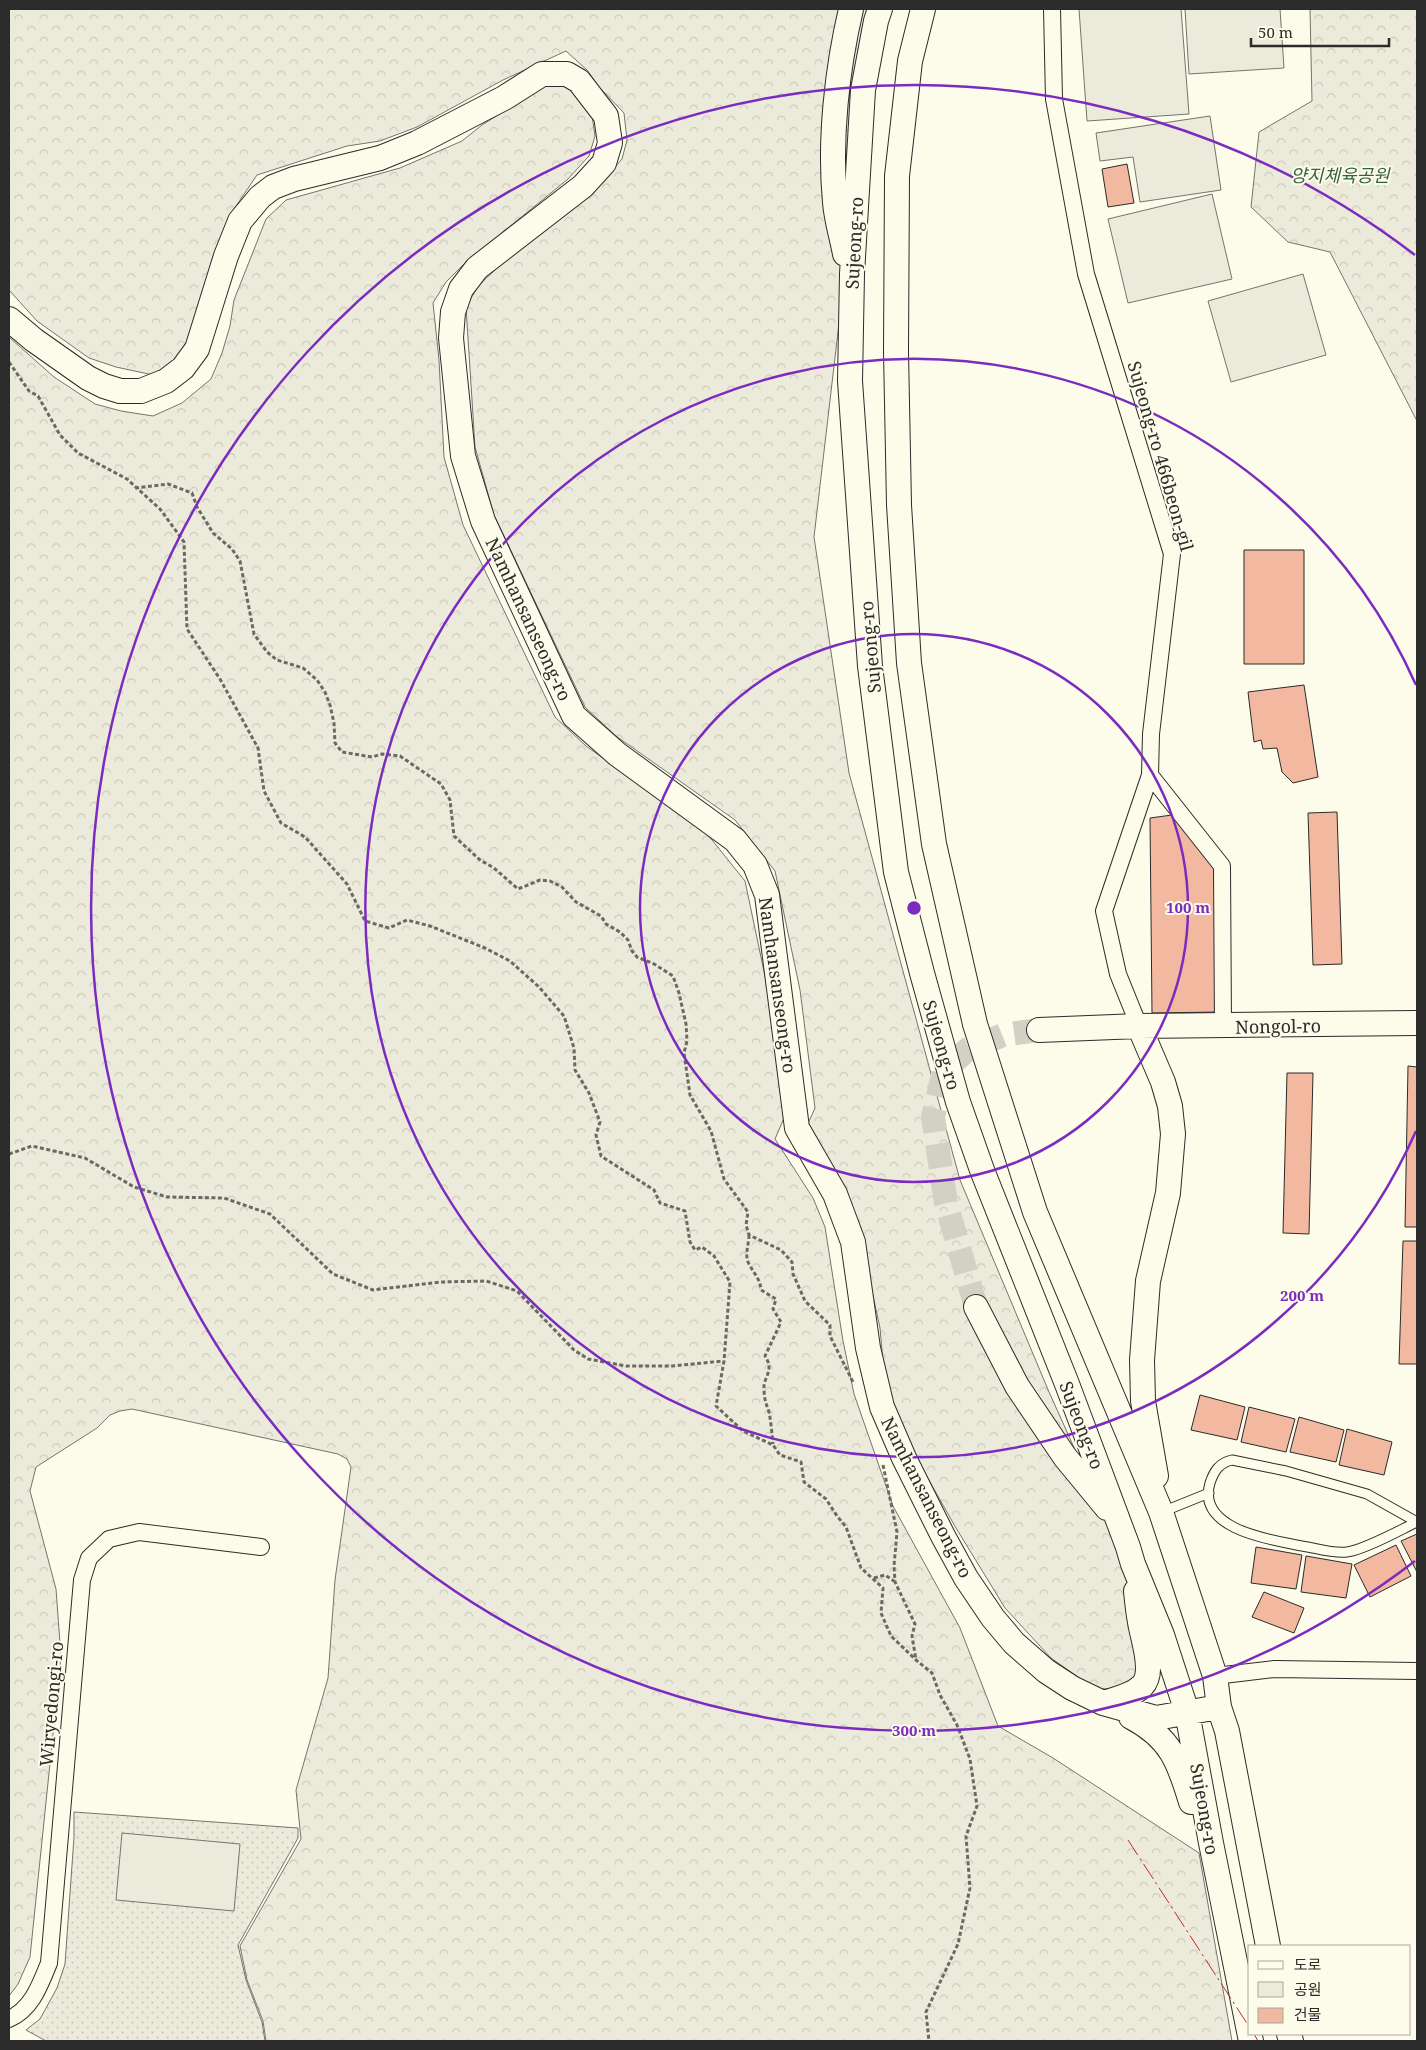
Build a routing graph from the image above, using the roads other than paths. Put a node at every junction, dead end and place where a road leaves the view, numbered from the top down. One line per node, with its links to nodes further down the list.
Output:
1 (852, 9): 5 (main road)
2 (880, 9): 5 (main road, Sujeong-ro)
3 (923, 9): 14 (main road, Sujeong-ro)
4 (1052, 9): 7 (street, Sujeong-ro 466beon-gil)
5 (852, 288): 15 (main road, Sujeong-ro)
6 (9, 319): 22 (main road, Namhansanseong-ro)
7 (1150, 775): 9 (street, Sujeong-ro 466beon-gil); 10 (street)
8 (1417, 1024): 10 (main road, Nongol-ro)
9 (1139, 1026): 10 (main road, Nongol-ro); 11 (main road, Nongol-ro); 14 (main road)
10 (1223, 1026)
11 (1039, 1030)
12 (976, 1306): 15 (main road)
13 (1208, 1493): 14 (lane); 16 (lane); 16 (lane)
14 (1161, 1512): 20 (main road, Sujeong-ro)
15 (1119, 1522): 18 (main road, Sujeong-ro)
16 (1417, 1522)
17 (261, 1547): 27 (street, Wiryedongi-ro)
18 (1133, 1564): 21 (main road, Sujeong-ro); 22 (main road)
19 (1417, 1671): 20 (street)
20 (1215, 1676): 21 (main road); 23 (main road, Sujeong-ro)
21 (1178, 1687): 24 (main road, Sujeong-ro)
22 (1103, 1703): 24 (main road, Namhansanseong-ro); 25 (main road)
23 (1219, 1707): 24 (main road, Namhansanseong-ro); 26 (main road, Sujeong-ro)
24 (1187, 1712): 25 (main road, Sujeong-ro)
25 (1211, 1843): 28 (main road, Sujeong-ro)
26 (1268, 1945)
27 (9, 2019)
28 (1248, 2026)

